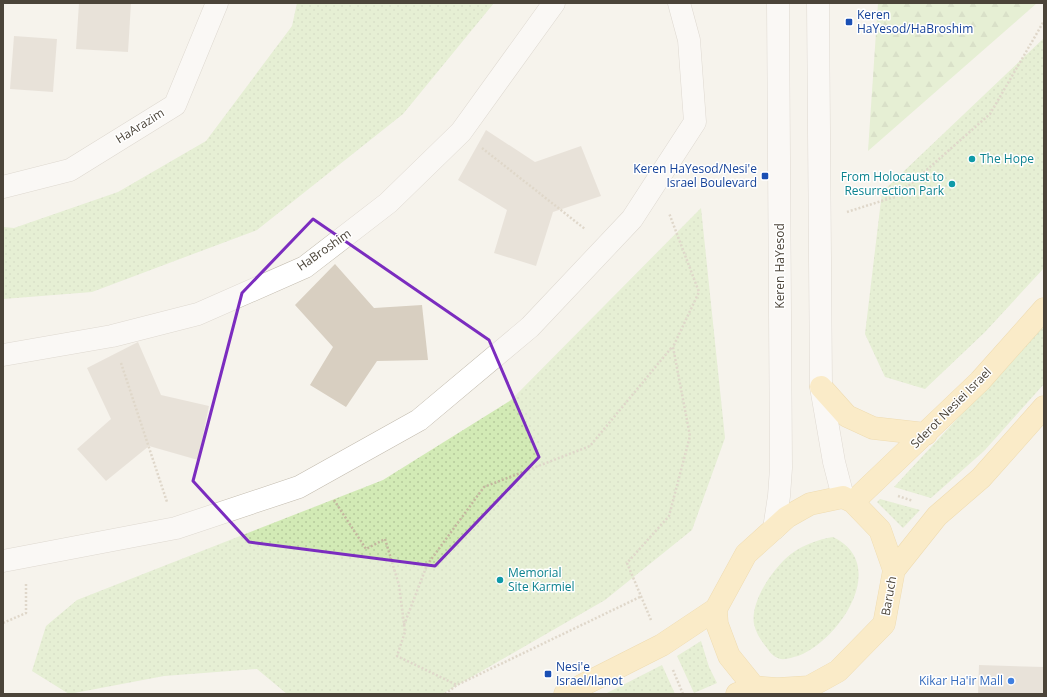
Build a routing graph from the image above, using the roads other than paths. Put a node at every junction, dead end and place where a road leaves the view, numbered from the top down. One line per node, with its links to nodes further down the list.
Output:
1 (217, 3): 6 (street, HaArazim)
2 (554, 3): 8 (street, HaBroshim)
3 (679, 3): 14 (street)
4 (778, 3): 13 (street, Keren HaYesod)
5 (818, 3): 9 (street)
6 (3, 187)
7 (1044, 309): 11 (main road, Sderot Nesiei Israel)
8 (3, 355)
9 (821, 387): 11 (main road); 12 (street)
10 (1044, 407): 15 (main road)
11 (926, 434): 12 (main road, Sderot Nesiei Israel)
12 (848, 500): 13 (main road); 15 (main road, Baruch)
13 (774, 529): 16 (main road)
14 (3, 560)
15 (894, 570): 17 (main road, Baruch)
16 (716, 609): 17 (main road, Baruch); 18 (main road)
17 (745, 691)
18 (565, 694)

